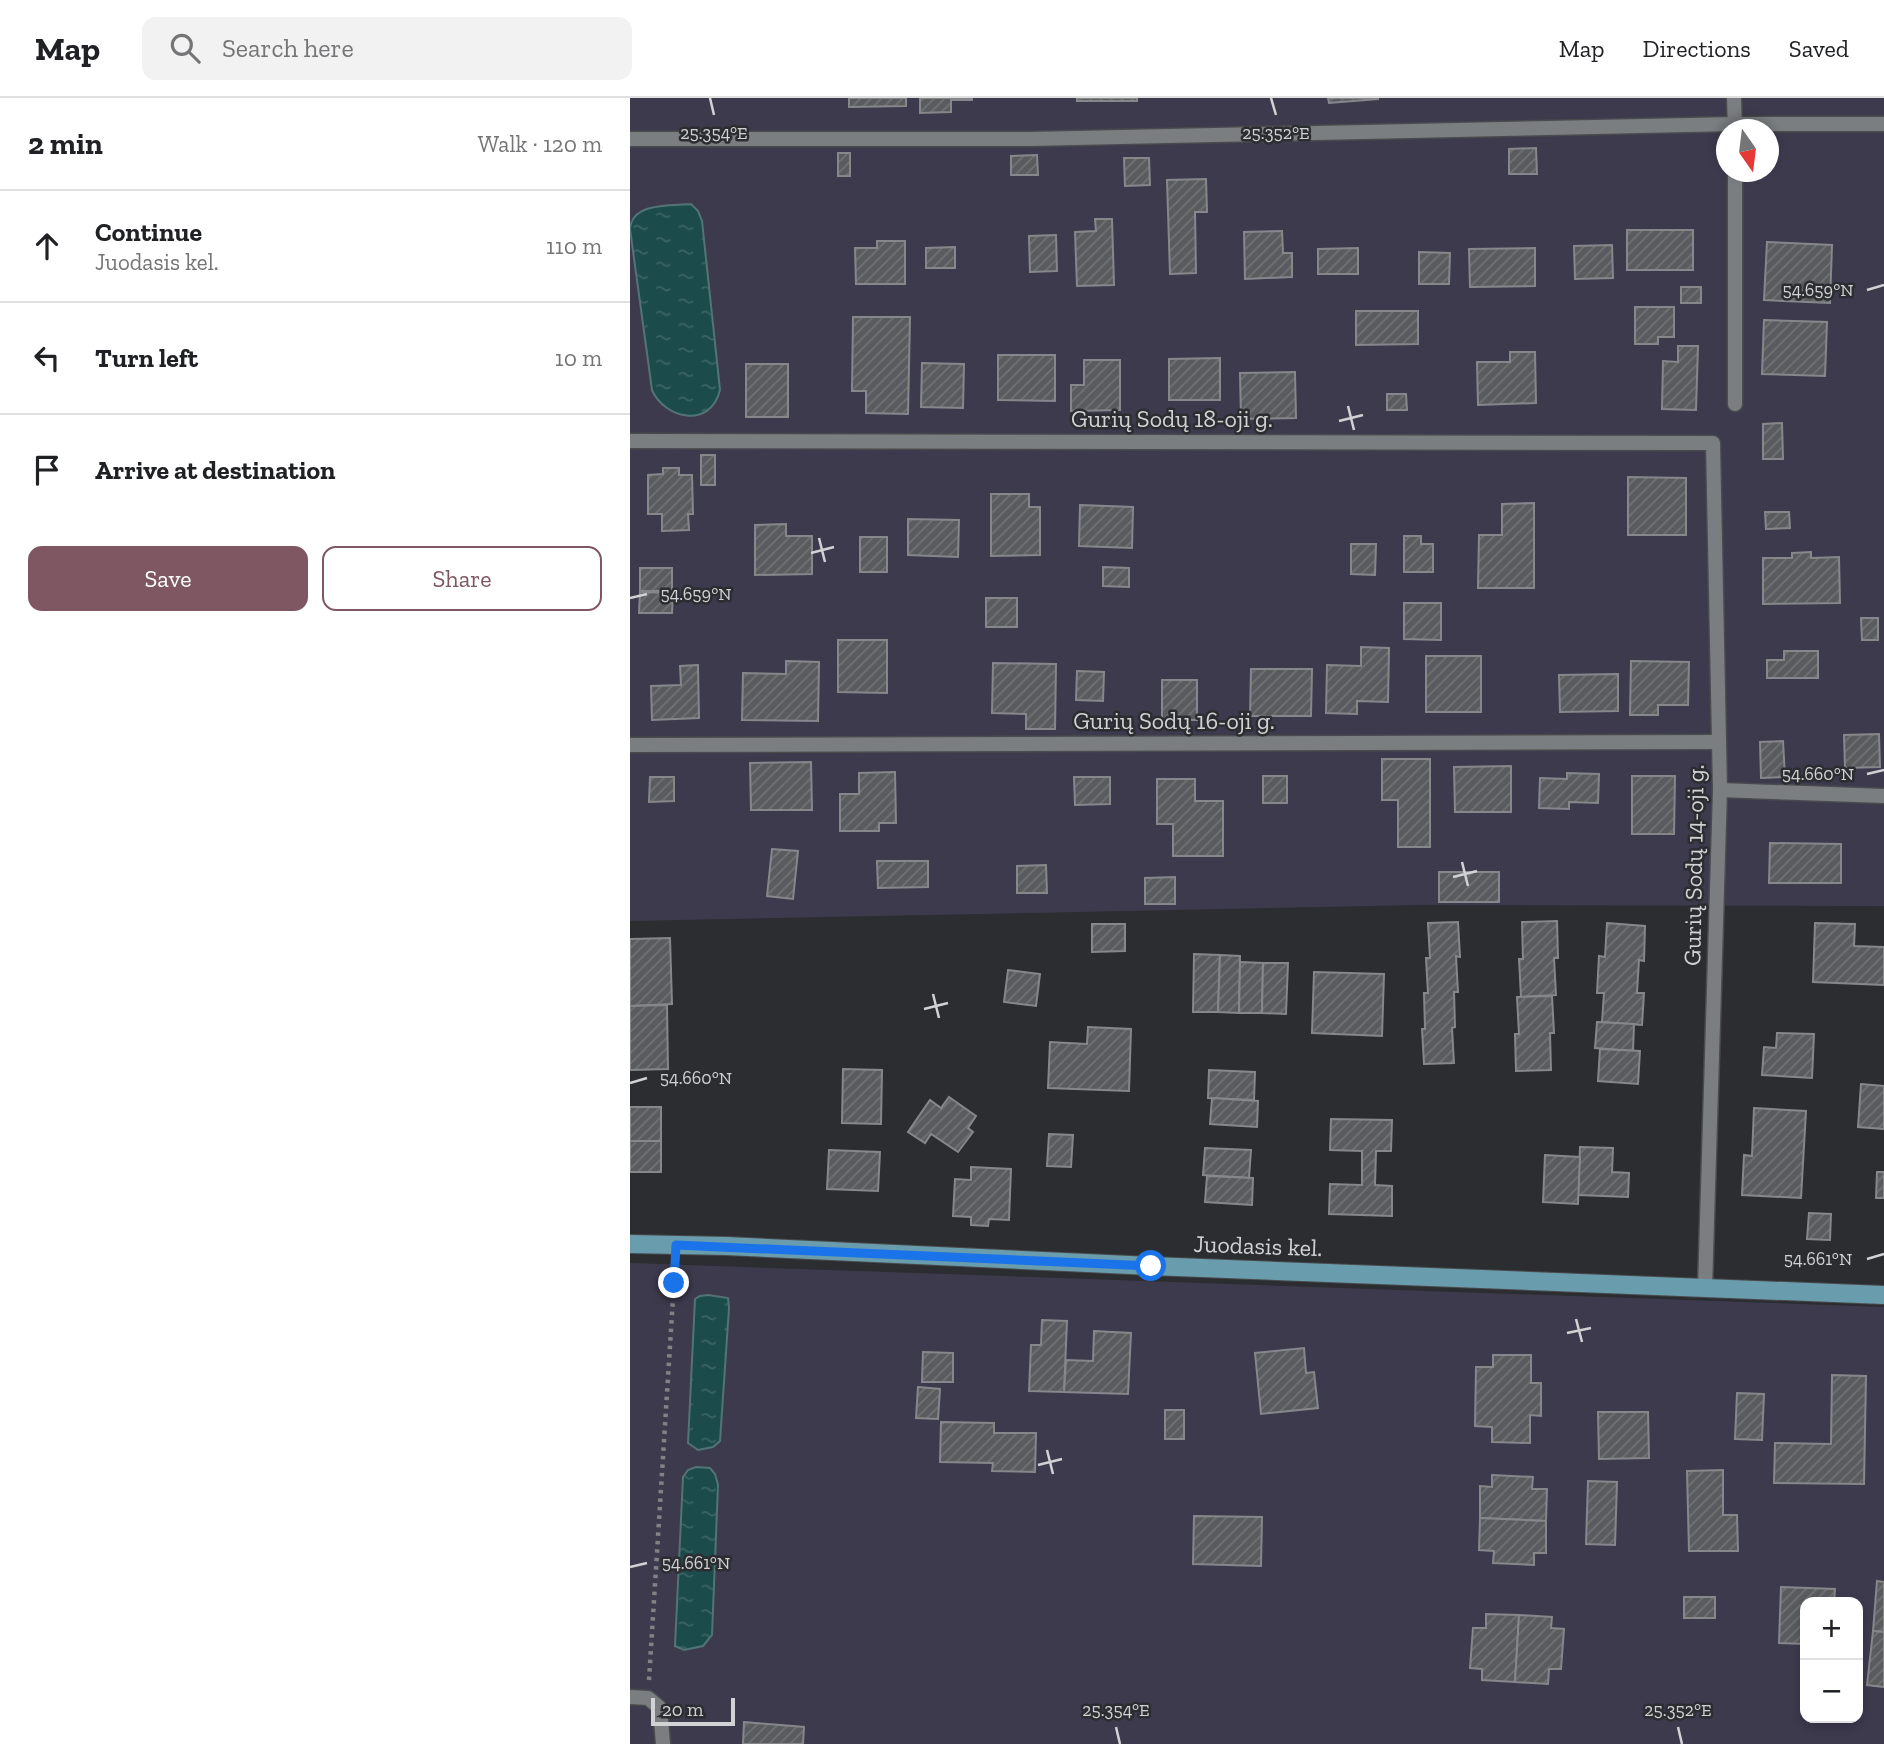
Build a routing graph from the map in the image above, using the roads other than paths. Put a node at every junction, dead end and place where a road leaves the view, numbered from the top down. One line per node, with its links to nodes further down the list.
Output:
1 (1734, 98): 2 (street)
2 (1735, 119)
3 (1884, 124): 4 (street)
4 (1779, 126)
5 (1716, 127): 6 (street)
6 (630, 139)
7 (1735, 182): 8 (street)
8 (1735, 404)
9 (630, 441): 10 (street, Gurių Sodų 18-oji g.)
10 (1713, 443): 11 (street, Gurių Sodų 14-oji g.)
11 (1719, 742): 12 (street, Gurių Sodų 16-oji g.); 13 (street, Gurių Sodų 14-oji g.)
12 (630, 746)
13 (1720, 790): 14 (street); 16 (street, Gurių Sodų 14-oji g.)
14 (1884, 796)
15 (630, 1244): 16 (main road, Juodasis kel.)
16 (1705, 1288): 17 (main road, Juodasis kel.)
17 (1884, 1295)
18 (630, 1697): 19 (street)
19 (663, 1744)

